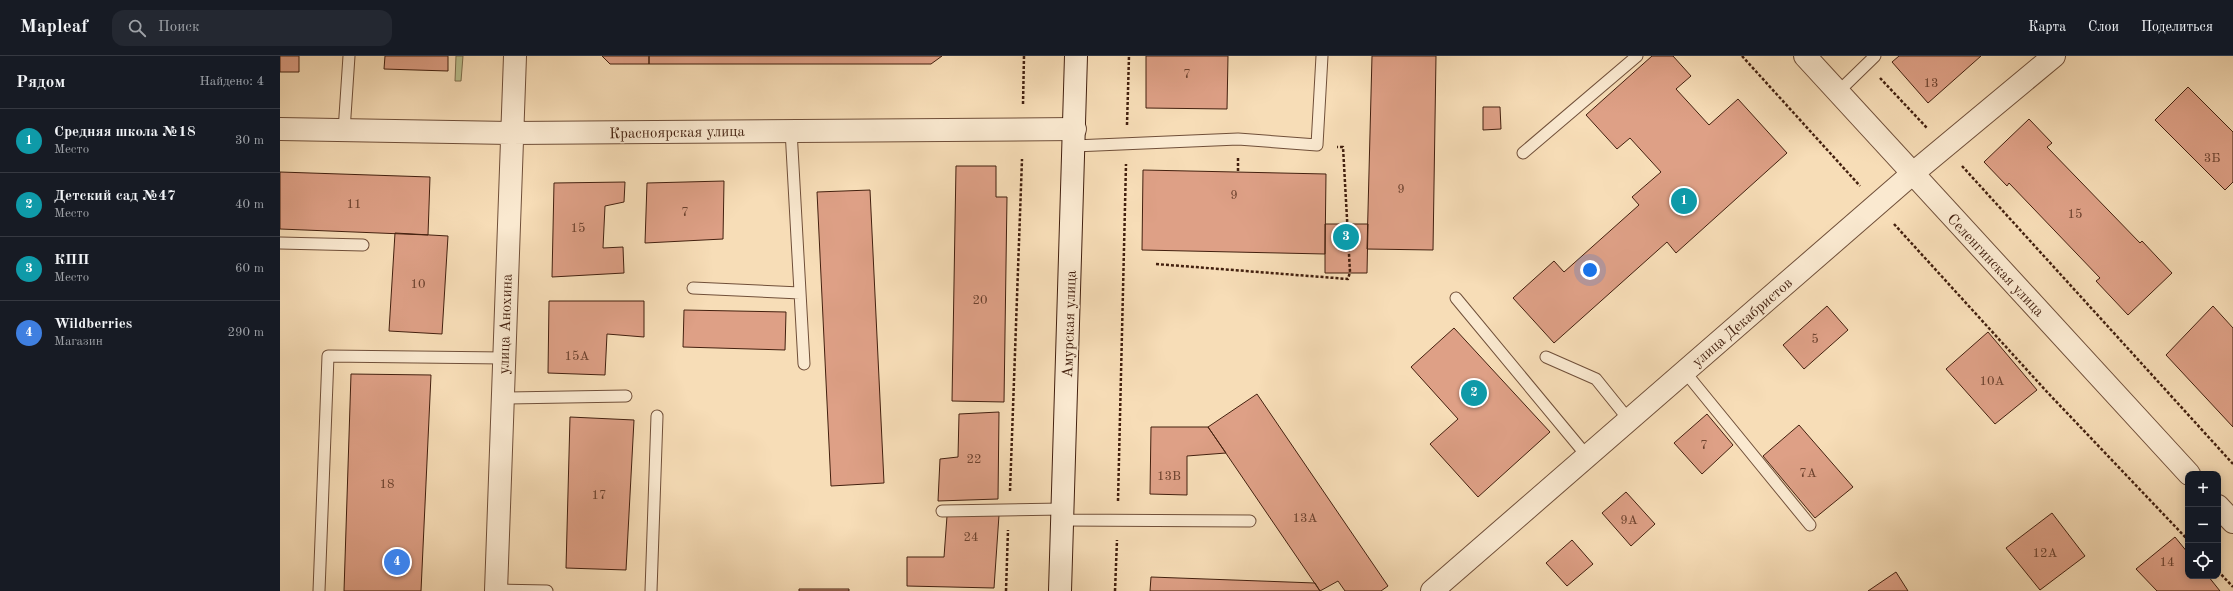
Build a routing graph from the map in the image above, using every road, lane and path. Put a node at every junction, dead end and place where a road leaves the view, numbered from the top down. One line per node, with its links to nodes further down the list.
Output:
1 (349, 56): 15 (lane)
2 (515, 56): 17 (street, улица Анохина)
3 (1024, 56): 13 (path)
4 (1076, 56): 18 (street, Амурская улица)
5 (1129, 56): 19 (path)
6 (1322, 56): 20 (lane)
7 (1637, 56): 22 (lane)
8 (1742, 56): 25 (path)
9 (1805, 56): 12 (street, Селенгинская улица)
10 (2054, 56): 21 (street, улица Декабристов)
11 (1871, 60): 12 (lane); 21 (path)
12 (1838, 92): 24 (street, Селенгинская улица)
13 (1023, 106)
14 (280, 129): 15 (street, Красноярская улица)
15 (344, 130): 17 (street, Красноярская улица)
16 (791, 130): 17 (street, Красноярская улица); 18 (street, Красноярская улица); 30 (lane)
17 (512, 133): 33 (street, улица Анохина)
18 (1075, 138): 19 (lane); 45 (street, Амурская улица)
19 (1126, 144): 20 (lane); 46 (path)
20 (1317, 145): 28 (path)
21 (1944, 147): 24 (street, улица Декабристов); 41 (path)
22 (1522, 153)
23 (1022, 159): 43 (path)
24 (1912, 174): 25 (street, улица Декабристов); 42 (street, Селенгинская улица)
25 (1877, 204): 35 (street, улица Декабристов); 49 (path)
26 (280, 243): 27 (lane)
27 (363, 245)
28 (1156, 264)
29 (693, 288): 30 (lane)
30 (800, 293): 34 (lane)
31 (1456, 298): 40 (lane)
32 (1546, 357): 39 (lane)
33 (504, 358): 37 (street, улица Анохина); 52 (lane)
34 (804, 364)
35 (1685, 372): 39 (street, улица Декабристов); 48 (lane)
36 (626, 396): 37 (lane)
37 (503, 398): 53 (street, улица Анохина)
38 (656, 416): 55 (lane)
39 (1629, 420): 40 (street, улица Декабристов)
40 (1587, 456): 59 (street, улица Декабристов)
41 (2233, 464)
42 (2186, 471)
43 (1009, 510): 44 (lane); 45 (lane); 56 (path)
44 (942, 511)
45 (1063, 514): 46 (lane); 57 (street, Амурская улица)
46 (1117, 520): 47 (lane); 58 (path)
47 (1250, 521)
48 (1810, 525)
49 (2185, 537)
50 (2221, 574): 51 (path)
51 (2233, 587)
52 (319, 591)
53 (496, 591): 54 (lane)
54 (547, 591)
55 (651, 591)
56 (1006, 591)
57 (1060, 591)
58 (1115, 591)
59 (1432, 591)

